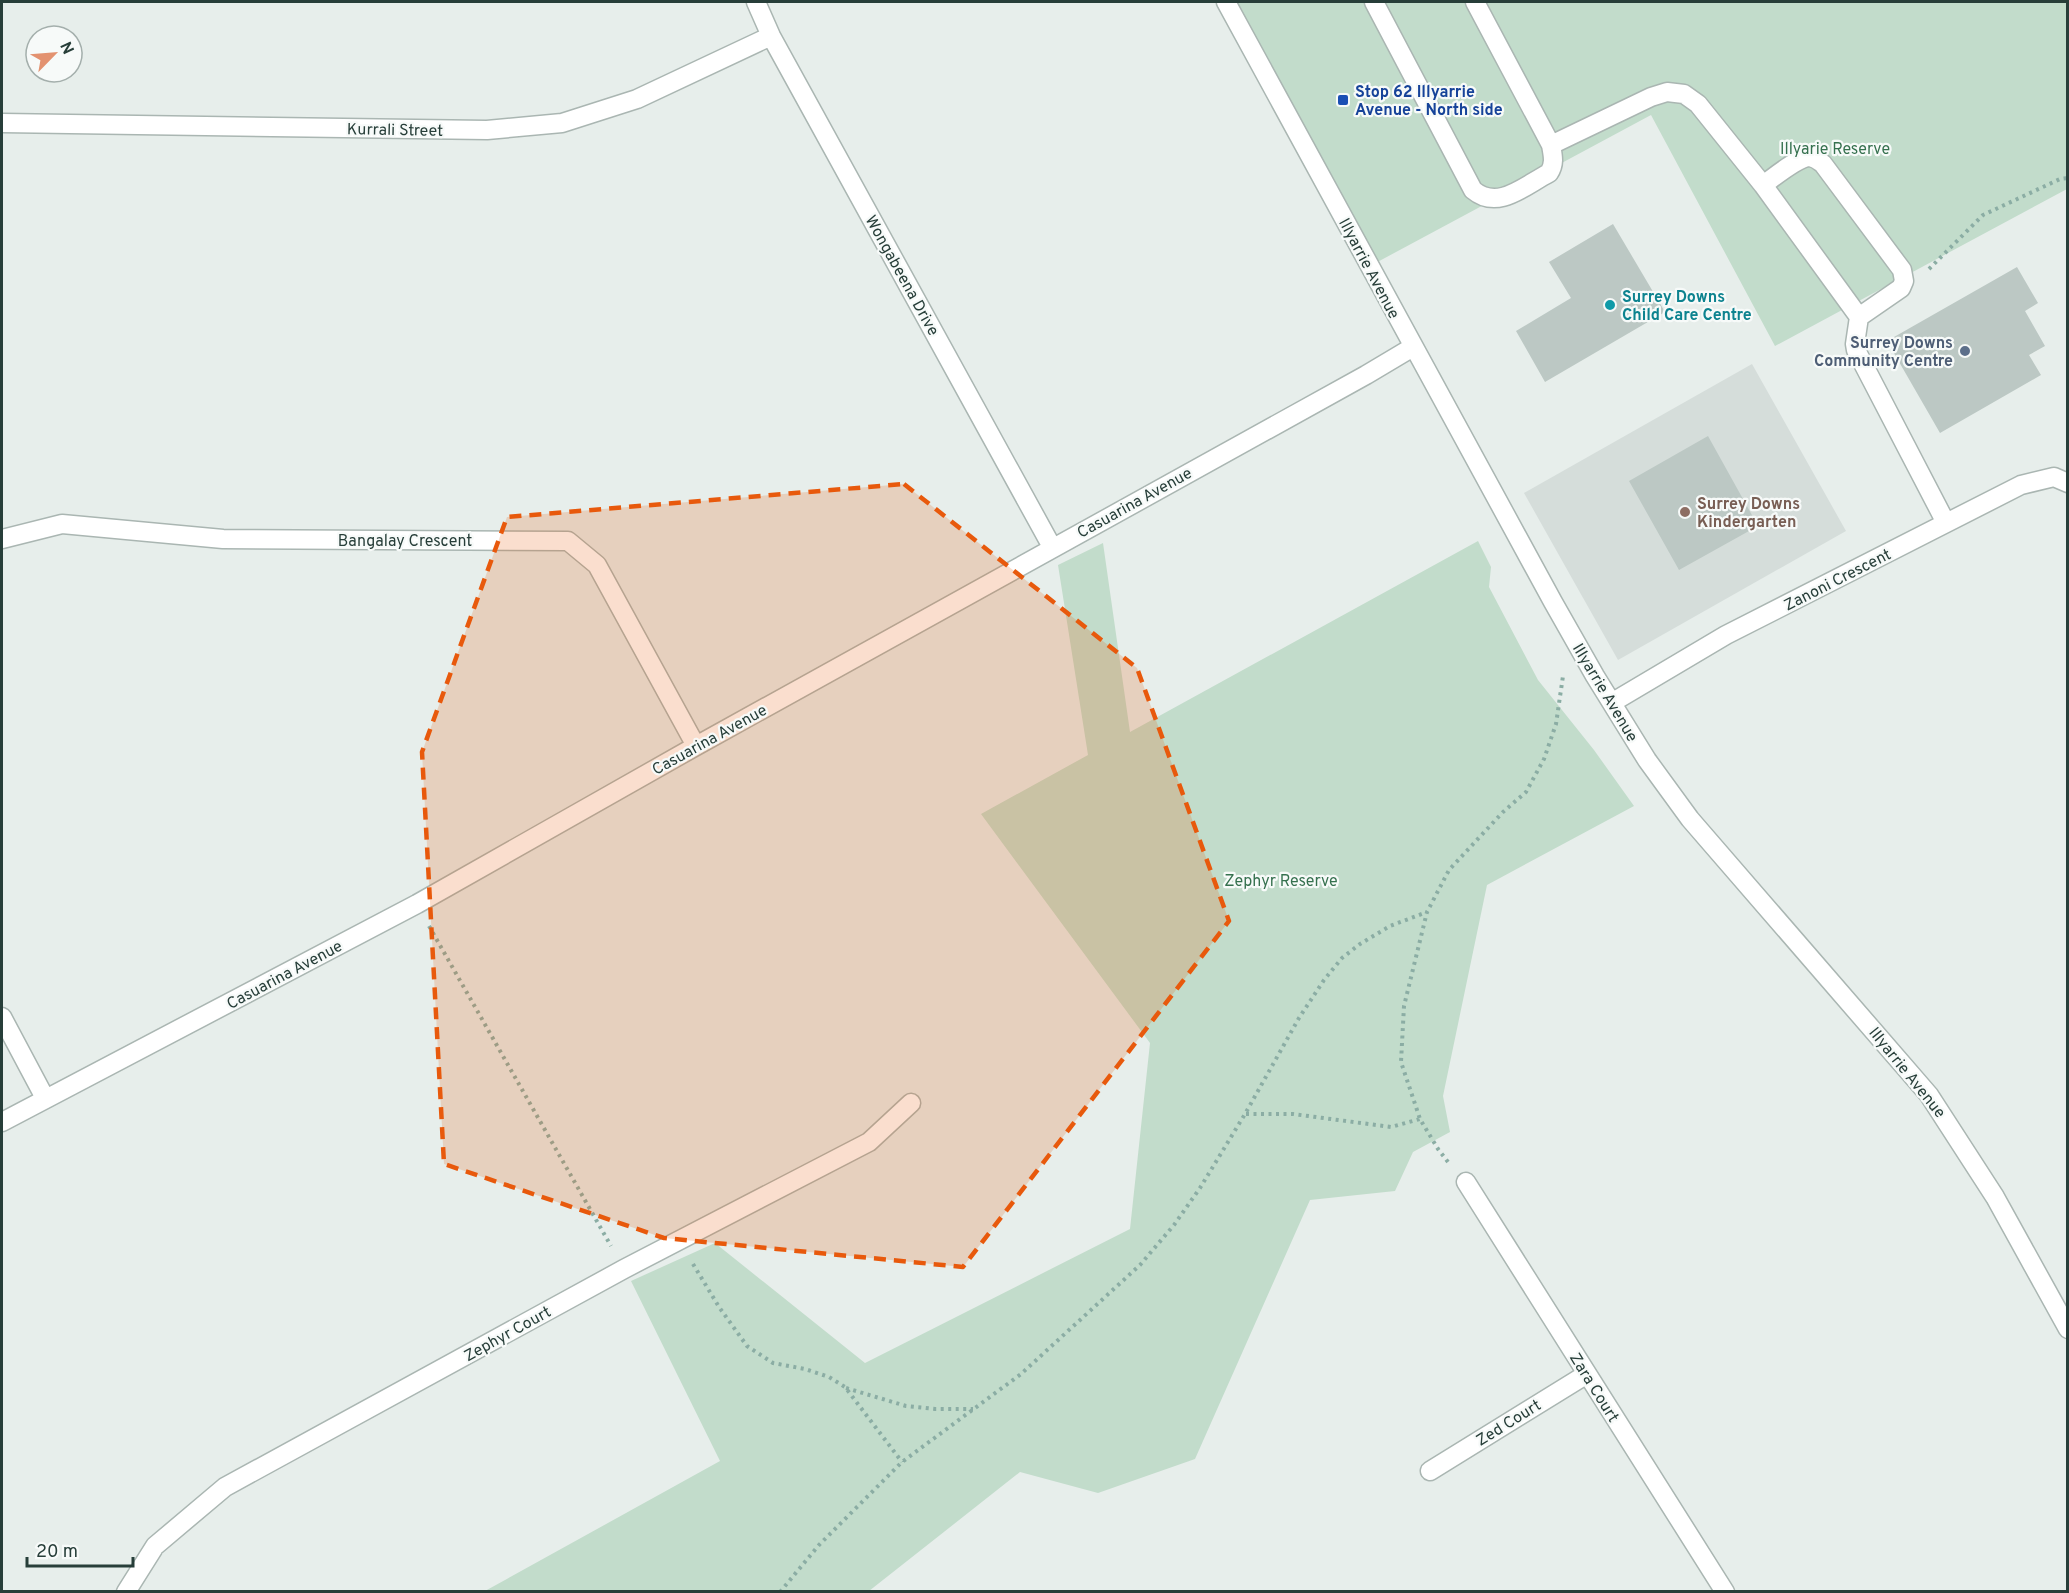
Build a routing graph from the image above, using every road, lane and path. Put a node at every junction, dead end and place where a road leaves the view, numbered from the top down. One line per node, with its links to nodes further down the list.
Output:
1 (756, 2): 5 (street, Wongabeena Drive)
2 (1226, 2): 12 (street, Illyarrie Avenue)
3 (1374, 2): 7 (street)
4 (1475, 2): 7 (street)
5 (771, 36): 6 (street, Kurrali Street); 16 (street, Wongabeena Drive)
6 (2, 123)
7 (1551, 145): 9 (street)
8 (2067, 178): 10 (path)
9 (1763, 185): 10 (street); 11 (street)
10 (1901, 288): 11 (street)
11 (1859, 317): 14 (street)
12 (1413, 347): 16 (street, Casuarina Avenue); 18 (street, Illyarrie Avenue)
13 (2067, 483): 14 (street, Zanoni Crescent)
14 (1946, 523): 18 (street, Zanoni Crescent)
15 (2, 539): 19 (street, Bangalay Crescent)
16 (1052, 547): 19 (street, Casuarina Avenue)
17 (1563, 668): 21 (path)
18 (1613, 702): 31 (street, Illyarrie Avenue)
19 (696, 746): 20 (street, Casuarina Avenue)
20 (417, 904): 23 (street, Casuarina Avenue); 30 (path)
21 (1427, 912): 25 (path); 26 (path)
22 (2, 1017): 23 (street)
23 (45, 1098): 27 (street, Casuarina Avenue)
24 (911, 1103): 29 (street, Zephyr Court)
25 (1245, 1114): 26 (path); 34 (path)
26 (1420, 1119): 28 (path)
27 (2, 1122)
28 (1466, 1182): 32 (street, Zara Court)
29 (680, 1239): 30 (street, Zephyr Court); 33 (path)
30 (624, 1269): 37 (street, Zephyr Court)
31 (2067, 1329)
32 (1587, 1374): 36 (street, Zed Court); 39 (street, Zara Court)
33 (845, 1387): 34 (path); 35 (path)
34 (973, 1409): 35 (path)
35 (902, 1462): 38 (path)
36 (1430, 1471)
37 (126, 1592)
38 (780, 1592)
39 (1725, 1592)

